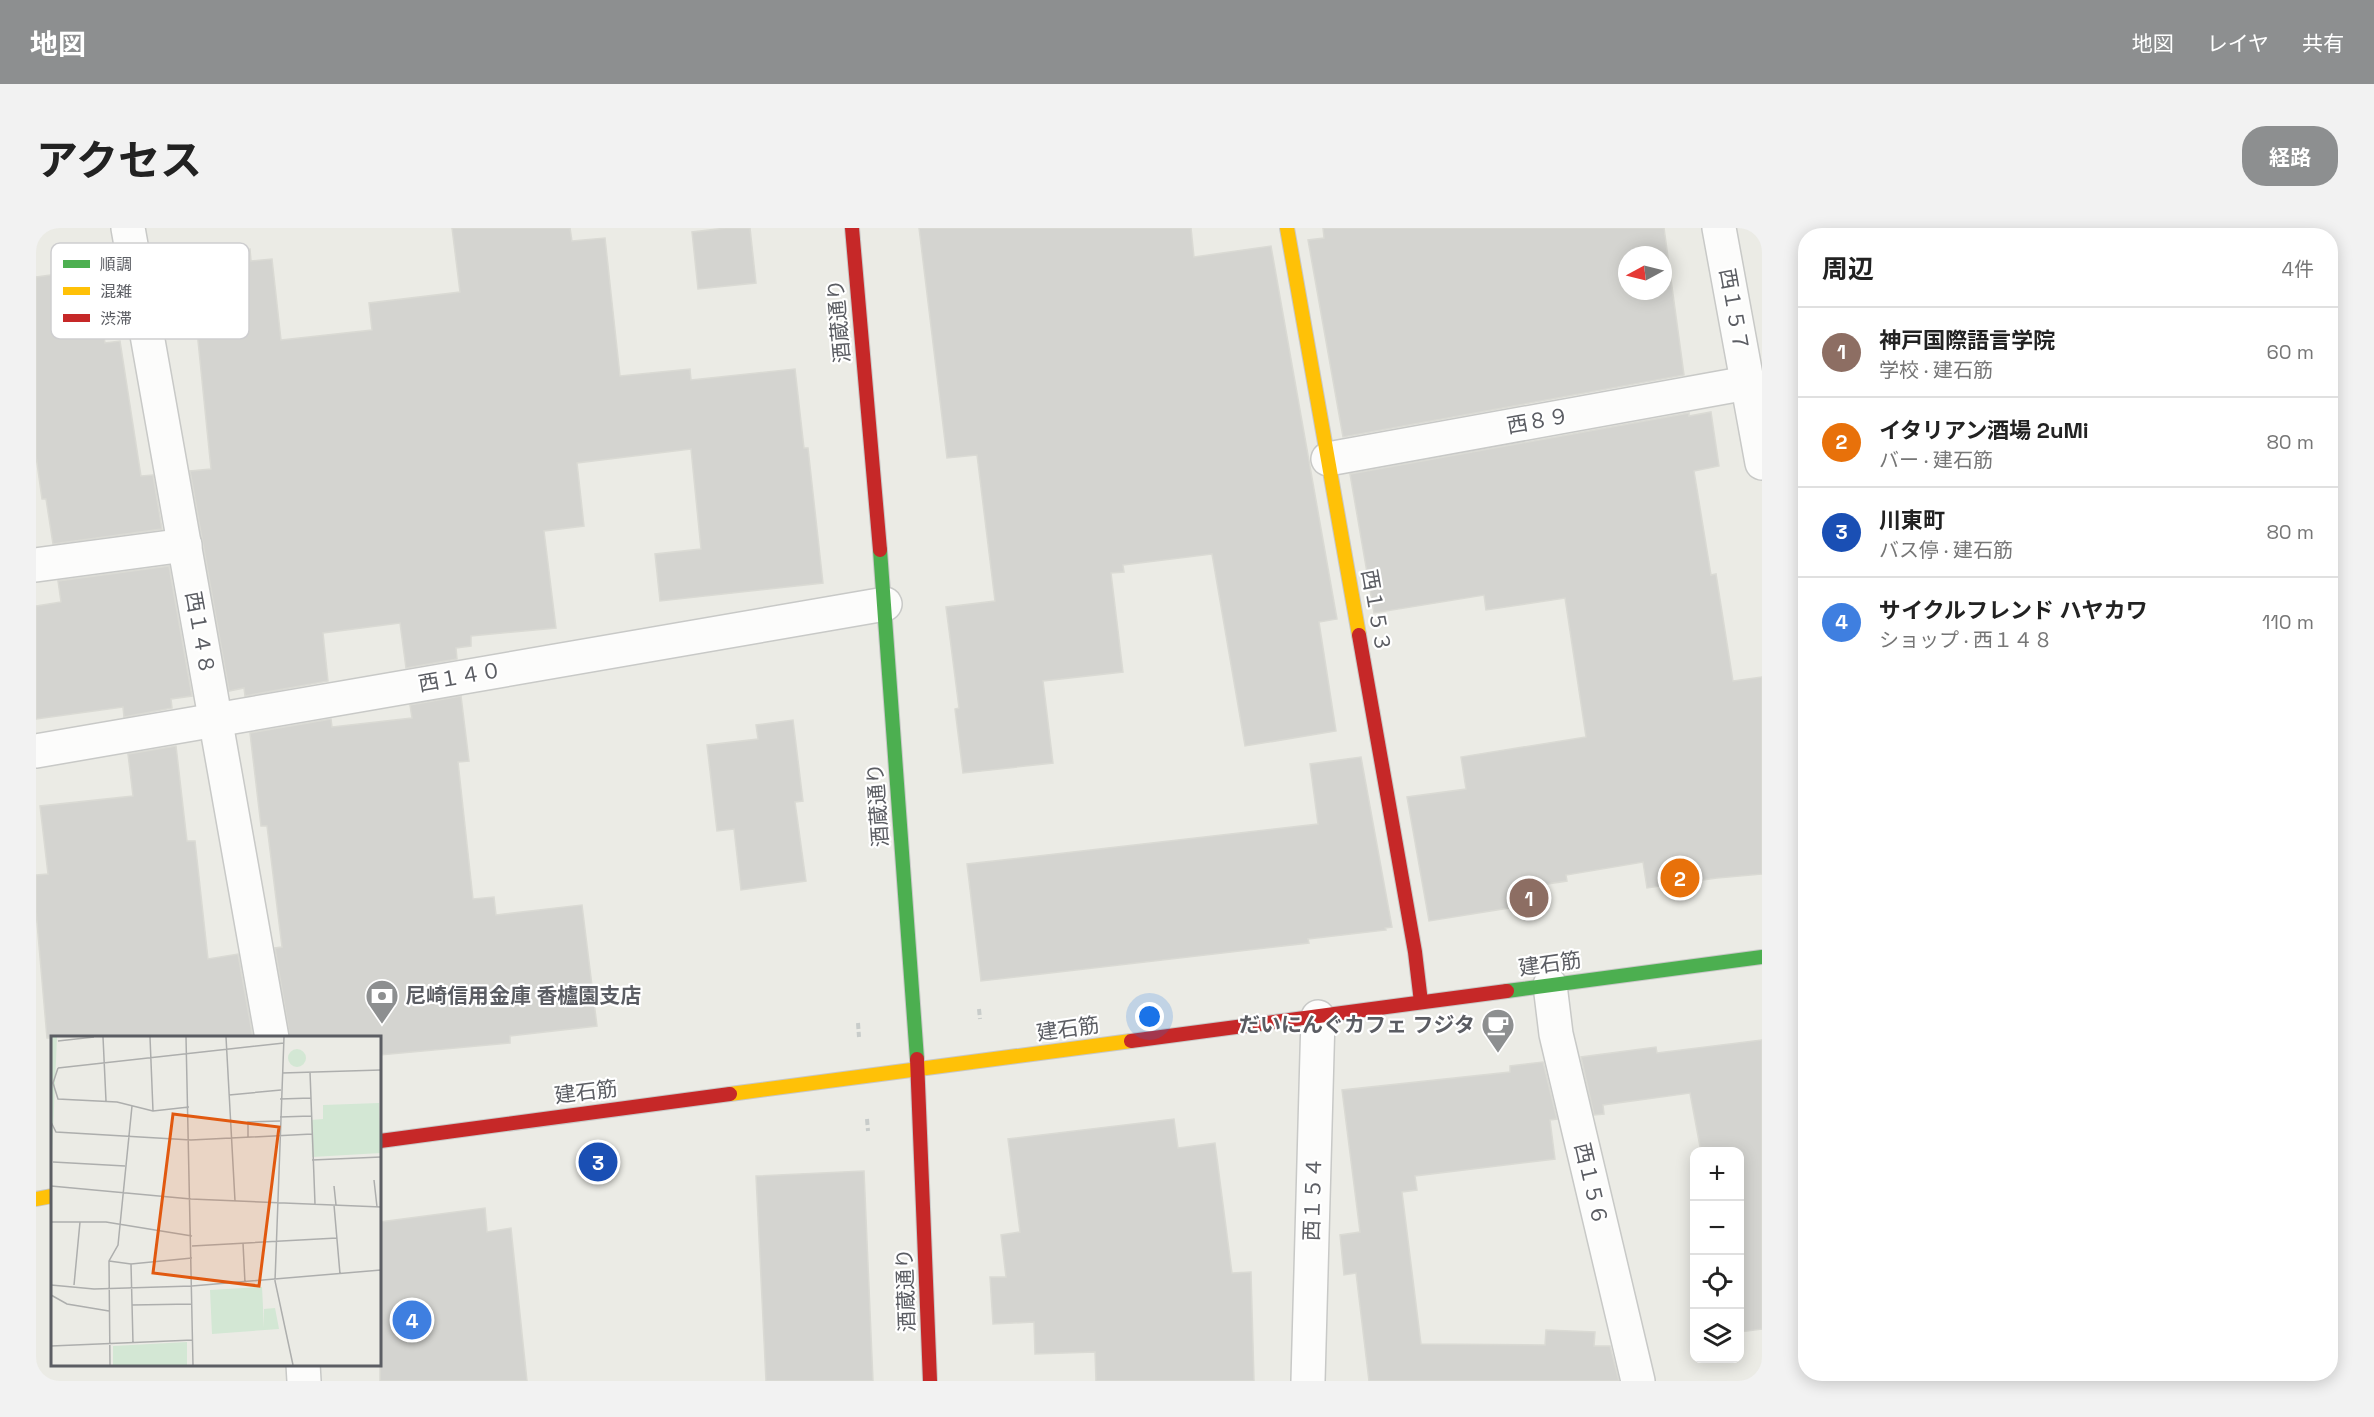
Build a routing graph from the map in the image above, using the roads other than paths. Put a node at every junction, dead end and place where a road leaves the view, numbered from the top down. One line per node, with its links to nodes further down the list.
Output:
1 (128, 228): 5 (street, 西１４８)
2 (852, 228): 12 (street, 酒蔵通り)
3 (1287, 228): 8 (street, 西１５３)
4 (1719, 228): 7 (street, 西１５７)
5 (131, 243)
6 (148, 339): 10 (street, 西１４８)
7 (1748, 383): 8 (street, 西８９); 9 (street, 西１５７)
8 (1328, 459): 17 (street, 西１５３)
9 (1762, 464)
10 (185, 544): 11 (street); 13 (street, 西１４８)
11 (36, 566)
12 (885, 604): 13 (street, 西１４０); 20 (street, 酒蔵通り)
13 (215, 719): 14 (street, 西１４０); 19 (street, 西１４８)
14 (36, 751)
15 (1762, 957): 16 (street, 建石筋)
16 (1550, 985): 17 (street, 建石筋); 28 (street, 西１５６)
17 (1421, 1002): 18 (street, 建石筋)
18 (1318, 1017): 20 (street, 建石筋); 27 (street, 西１５４)
19 (272, 1036)
20 (918, 1071): 21 (street, 建石筋); 26 (street, 酒蔵通り)
21 (381, 1141)
22 (51, 1196): 23 (street)
23 (36, 1199)
24 (303, 1366): 25 (street)
25 (304, 1381)
26 (930, 1381)
27 (1308, 1381)
28 (1638, 1381)

